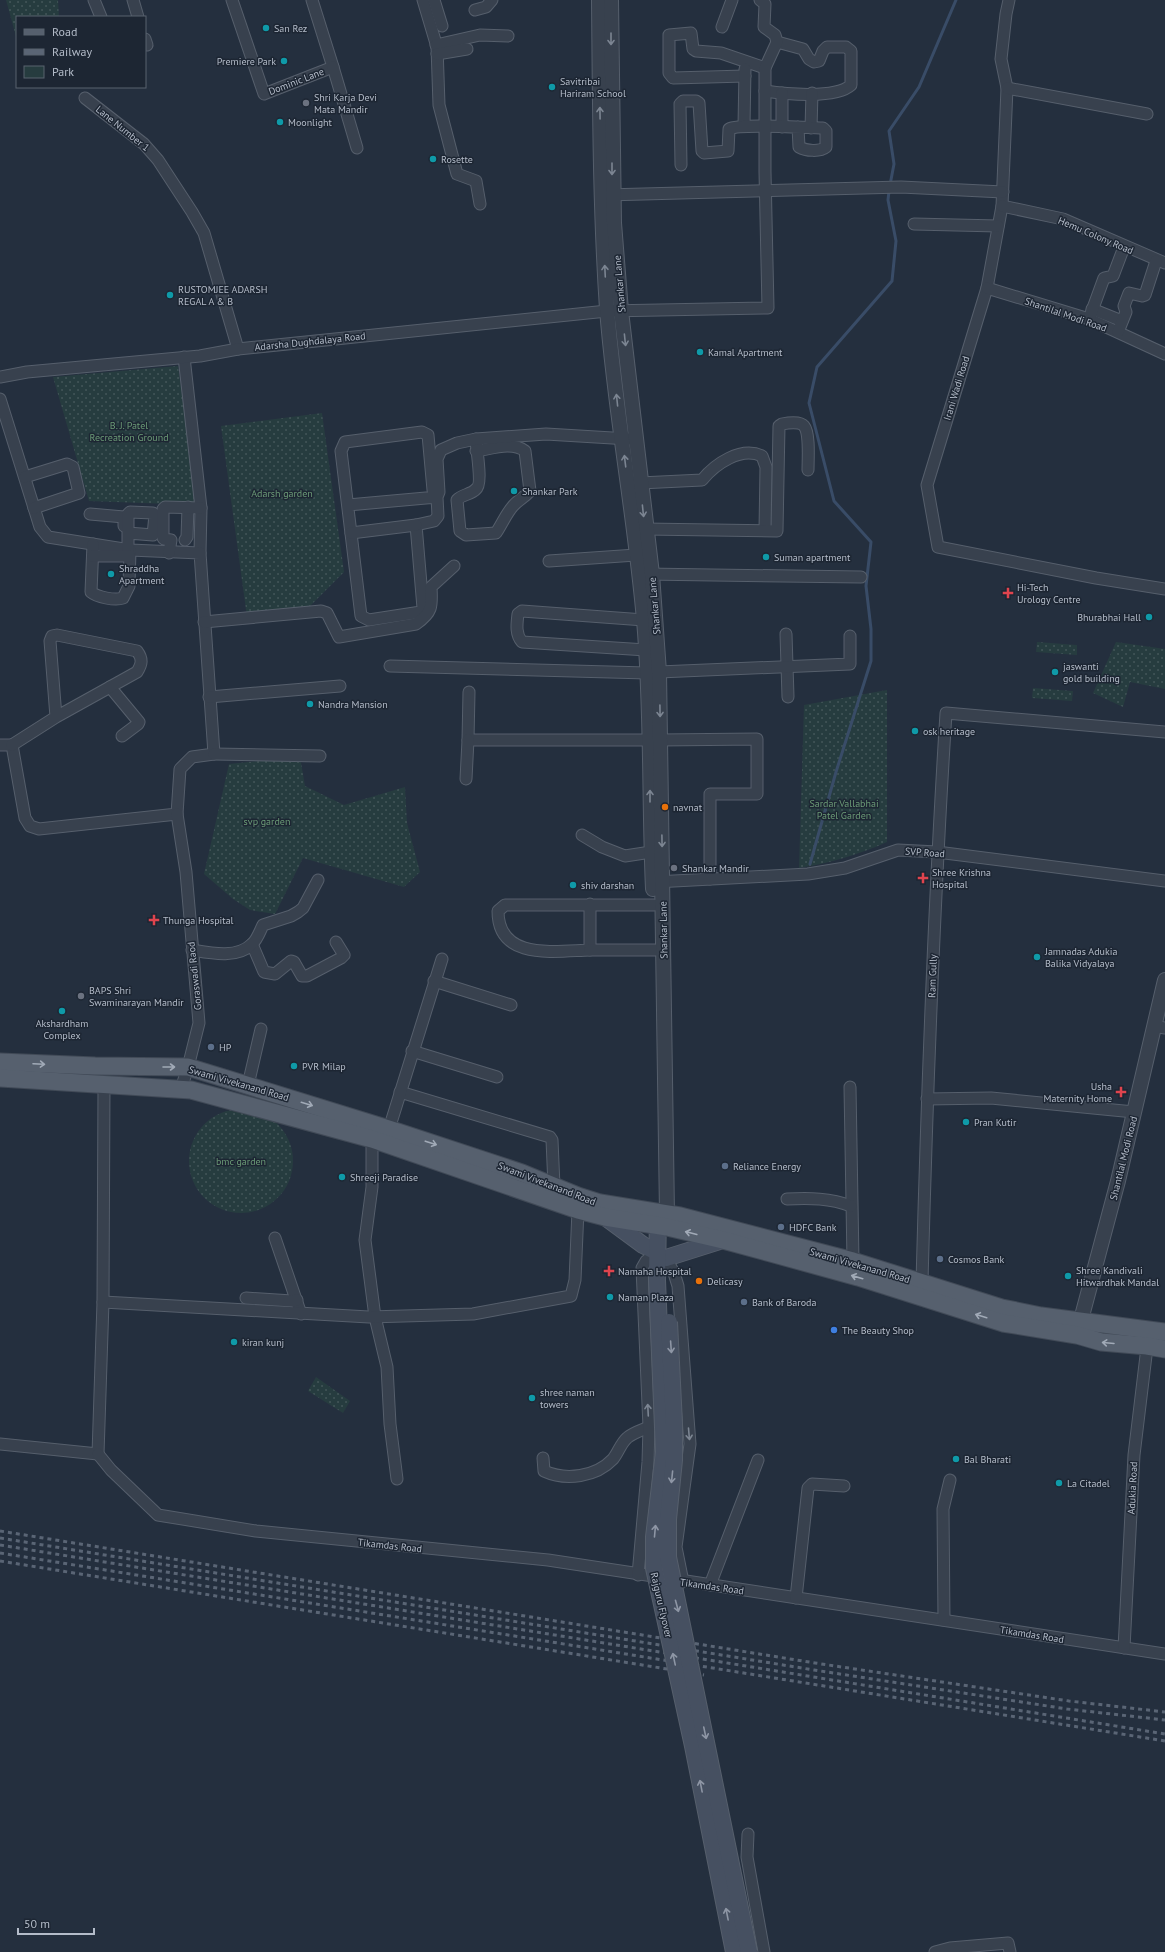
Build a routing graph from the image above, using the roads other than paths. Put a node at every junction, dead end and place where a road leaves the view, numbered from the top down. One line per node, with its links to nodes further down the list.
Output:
1 (94, 0): 14 (street)
2 (133, 0): 15 (street)
3 (232, 0): 23 (street, Dominic Lane)
4 (312, 0): 23 (street, Dominic Lane)
5 (424, 0): 21 (street)
6 (434, 0): 16 (street)
7 (492, 0): 13 (street)
8 (599, 0): 41 (street, Shankar Lane, one-way to 8)
9 (611, 0): 41 (street, Shankar Lane, one-way to 41)
10 (732, 0): 17 (street)
11 (760, 0): 19 (street)
12 (1009, 0): 26 (street, Irani Wadi Road)
13 (475, 10)
14 (101, 16)
15 (138, 16)
16 (442, 26)
17 (722, 27)
18 (508, 36): 21 (street)
19 (777, 42): 24 (street); 29 (street)
20 (467, 49): 21 (street)
21 (437, 50): 42 (street)
22 (745, 61): 24 (street); 25 (street); 25 (street)
23 (333, 67): 37 (street)
24 (765, 68): 27 (street)
25 (745, 76): 32 (street)
26 (1007, 88): 31 (street); 40 (street, Irani Wadi Road)
27 (765, 91): 28 (street); 33 (street)
28 (782, 93): 29 (street); 34 (street)
29 (812, 93): 36 (street)
30 (86, 98): 52 (street, Lane Number 1)
31 (1146, 114)
32 (744, 126): 33 (street); 38 (street)
33 (765, 127): 34 (street); 39 (street)
34 (782, 127): 35 (street)
35 (798, 128): 36 (street); 36 (street)
36 (811, 128)
37 (357, 148)
38 (681, 164)
39 (766, 191): 40 (street); 41 (street); 49 (street, Adarsha Dughdalaya Road)
40 (1003, 192): 43 (street, Irani Wadi Road)
41 (607, 195): 49 (street, Shankar Lane)
42 (480, 204)
43 (1002, 206): 45 (street, Irani Wadi Road); 46 (street, Hemu Colony Road)
44 (914, 224): 45 (street)
45 (998, 226): 48 (street, Irani Wadi Road)
46 (1124, 247): 47 (street, Hemu Colony Road); 50 (street)
47 (1161, 262): 51 (street)
48 (987, 288): 50 (street, Shantilal Modi Road); 89 (street, Irani Wadi Road)
49 (614, 311): 52 (street, Adarsha Dughdalaya Road); 58 (street, Shankar Lane)
50 (1090, 314): 51 (street, Shantilal Modi Road)
51 (1120, 327): 53 (street, Shantilal Modi Road)
52 (238, 349): 54 (street, Adarsha Dughdalaya Road)
53 (1165, 354)
54 (184, 357): 55 (street, Adarsha Dughdalaya Road); 69 (street)
55 (0, 377)
56 (0, 400): 63 (street)
57 (476, 439): 58 (street); 59 (street); 61 (street)
58 (629, 439): 64 (street, Shankar Lane); 83 (street, Shankar Lane, one-way to 58)
59 (448, 446): 60 (street); 65 (street)
60 (435, 447)
61 (476, 451): 61 (street)
62 (808, 470): 73 (street)
63 (25, 477): 68 (street); 68 (street)
64 (640, 483): 72 (street, Shankar Lane, one-way to 72); 73 (street)
65 (437, 497): 66 (street); 66 (street); 71 (street)
66 (348, 505): 74 (street)
67 (188, 507): 69 (street); 77 (street); 77 (street)
68 (34, 508): 78 (street)
69 (201, 508): 82 (street)
70 (90, 514): 79 (street)
71 (416, 525): 74 (street); 74 (street)
72 (645, 529): 73 (street); 87 (street, Shankar Lane)
73 (765, 530)
74 (351, 532)
75 (128, 533): 76 (street); 76 (street); 79 (street)
76 (151, 534): 80 (street)
77 (177, 540): 81 (street)
78 (93, 544): 79 (street); 84 (street)
79 (128, 551): 80 (street); 84 (street); 84 (street)
80 (151, 551): 81 (street)
81 (169, 553): 82 (street)
82 (200, 553): 91 (street)
83 (636, 555): 85 (street); 87 (street, Shankar Lane)
84 (93, 556)
85 (549, 561)
86 (454, 566): 91 (street)
87 (645, 574): 88 (street); 90 (street, Shankar Lane); 97 (street, Shankar Lane)
88 (861, 577)
89 (1165, 589)
90 (644, 620): 94 (street, Shankar Lane); 94 (street)
91 (204, 622): 101 (street)
92 (786, 634): 96 (street)
93 (850, 636): 96 (street)
94 (646, 650): 97 (street, Shankar Lane)
95 (390, 666): 97 (street)
96 (787, 666): 97 (street); 102 (street)
97 (653, 673): 107 (street, Shankar Lane)
98 (110, 686): 103 (street); 103 (street); 105 (street)
99 (340, 686): 101 (street)
100 (469, 692): 106 (street)
101 (209, 697): 110 (street)
102 (788, 697)
103 (56, 717): 109 (street)
104 (1165, 732): 116 (street, Ram Gully)
105 (122, 736)
106 (468, 740): 107 (street); 112 (street)
107 (655, 740): 115 (street, Shankar Lane, one-way to 107); 117 (street); 120 (street, Shankar Lane, one-way to 120)
108 (0, 745): 109 (street)
109 (12, 745): 113 (street)
110 (214, 754): 111 (street, Goraswadi Raod); 113 (street, Goraswadi Raod)
111 (320, 756)
112 (466, 779)
113 (177, 814): 125 (street, Goraswadi Raod)
114 (582, 836): 115 (street)
115 (651, 852): 120 (street, Shankar Lane)
116 (937, 852): 117 (street, SVP Road); 119 (street, SVP Road); 144 (street, Ram Gully)
117 (710, 879): 120 (street, SVP Road)
118 (318, 880): 124 (street)
119 (1165, 881)
120 (658, 882): 122 (street, Shankar Lane); 153 (street, Shankar Lane)
121 (590, 904): 122 (street); 126 (street); 126 (street)
122 (654, 905): 127 (street, Shankar Lane)
123 (336, 942): 124 (street)
124 (252, 944): 125 (street)
125 (192, 950): 136 (street, Goraswadi Raod)
126 (590, 950): 127 (street)
127 (655, 950): 153 (street, Shankar Lane)
128 (442, 959): 130 (street)
129 (1165, 980): 132 (street, Shantilal Modi Road)
130 (434, 981): 131 (street); 134 (street)
131 (512, 1005)
132 (1160, 1027): 145 (street, Shantilal Modi Road)
133 (261, 1029): 140 (street)
134 (412, 1050): 137 (street); 143 (street)
135 (0, 1062): 136 (main road, Swami Vivekanand Road, one-way to 136)
136 (188, 1067): 140 (main road, Swami Vivekanand Road); 142 (street, Goraswadi Raod)
137 (497, 1077)
138 (0, 1078): 139 (main road, Swami Vivekanand Road)
139 (104, 1085): 142 (main road, Swami Vivekanand Road); 162 (street)
140 (248, 1085): 146 (main road, Swami Vivekanand Road, one-way to 146)
141 (850, 1087): 150 (street)
142 (181, 1089): 147 (main road, Swami Vivekanand Road)
143 (400, 1092): 146 (street); 148 (street)
144 (927, 1099): 145 (street); 159 (street, Ram Gully)
145 (1134, 1112): 165 (street, Shantilal Modi Road)
146 (389, 1128): 148 (main road, Swami Vivekanand Road, one-way to 148)
147 (372, 1139): 151 (main road, Swami Vivekanand Road); 164 (street)
148 (554, 1186): 153 (main road, Swami Vivekanand Road)
149 (787, 1199): 150 (street)
150 (851, 1206): 157 (street)
151 (578, 1210): 152 (main road, Swami Vivekanand Road); 164 (street)
152 (605, 1217): 153 (main road, Swami Vivekanand Road); 156 (main road)
153 (663, 1219): 155 (main road, Swami Vivekanand Road, one-way to 153); 156 (main road, Rajguru Flyover); 157 (main road, Swami Vivekanand Road)
154 (275, 1238): 160 (street)
155 (723, 1240): 156 (main road); 165 (main road, Swami Vivekanand Road, one-way to 155)
156 (661, 1255): 158 (main road, Rajguru Flyover); 169 (street, one-way to 156); 178 (street, one-way to 178)
157 (852, 1261): 159 (main road, Swami Vivekanand Road)
158 (662, 1280): 185 (main road, Rajguru Flyover, one-way to 158, bridge); 186 (main road, Rajguru Flyover, one-way to 186, bridge)
159 (922, 1282): 165 (main road, Swami Vivekanand Road)
160 (295, 1300): 161 (street); 163 (street)
161 (246, 1301): 162 (street); 163 (street)
162 (103, 1302): 171 (street)
163 (297, 1313): 164 (street)
164 (374, 1317): 174 (street)
165 (1079, 1328): 166 (main road, Swami Vivekanand Road); 167 (main road, Swami Vivekanand Road, one-way to 165)
166 (1158, 1331): 167 (street, Adukia Road)
167 (1147, 1346): 168 (main road, Swami Vivekanand Road); 182 (street, Adukia Road)
168 (1165, 1349)
169 (649, 1427): 172 (street); 177 (street)
170 (0, 1444): 171 (street)
171 (98, 1454): 177 (street, Tikamdas Road)
172 (543, 1458)
173 (758, 1460): 179 (street)
174 (396, 1479)
175 (950, 1480): 181 (street)
176 (844, 1486): 180 (street)
177 (638, 1575): 178 (street, Tikamdas Road)
178 (683, 1582): 179 (street, Tikamdas Road)
179 (710, 1585): 180 (street, Tikamdas Road)
180 (796, 1598): 181 (street, Tikamdas Road)
181 (944, 1620): 182 (street, Tikamdas Road)
182 (1124, 1648): 183 (street, Tikamdas Road)
183 (1165, 1654)
184 (748, 1834): 187 (street)
185 (734, 1952)
186 (749, 1952)
187 (764, 1952)
188 (935, 1952): 189 (street)
189 (1010, 1952)

